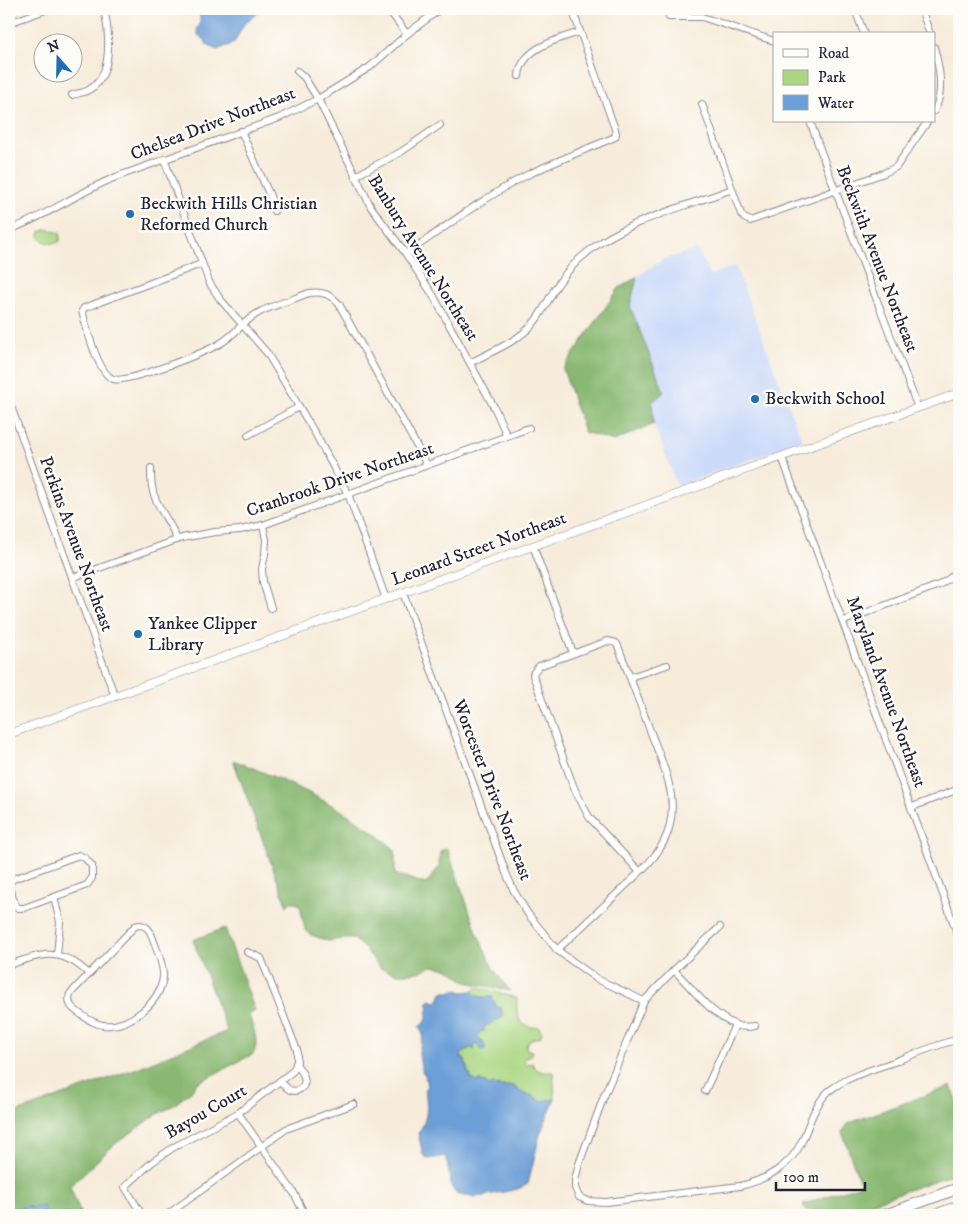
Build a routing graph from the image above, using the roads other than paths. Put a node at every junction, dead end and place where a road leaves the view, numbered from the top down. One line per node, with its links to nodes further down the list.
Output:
1 (48, 9): 9 (street)
2 (104, 9): 18 (street)
3 (388, 9): 13 (street)
4 (440, 9): 13 (street, Chelsea Drive Northeast)
5 (572, 9): 10 (street)
6 (855, 9): 11 (street)
7 (921, 9): 12 (street)
8 (669, 17): 14 (street)
9 (9, 23)
10 (580, 32): 17 (street); 32 (street)
11 (863, 32)
12 (929, 32)
13 (408, 34): 19 (street, Chelsea Drive Northeast)
14 (773, 40)
15 (936, 55): 21 (street)
16 (297, 71): 19 (street, Banbury Avenue Northeast)
17 (519, 76)
18 (72, 94)
19 (318, 99): 25 (street, Chelsea Drive Northeast); 27 (street, Banbury Avenue Northeast)
20 (702, 104): 28 (street)
21 (936, 108)
22 (810, 122): 29 (street, Beckwith Avenue Northeast)
23 (927, 122): 29 (street)
24 (440, 125): 27 (street)
25 (241, 131): 26 (street, Chelsea Drive Northeast); 30 (street)
26 (164, 159): 31 (street, Chelsea Drive Northeast); 33 (street)
27 (355, 176): 32 (street, Banbury Avenue Northeast)
28 (732, 190): 29 (street); 35 (street)
29 (835, 191): 39 (street, Beckwith Avenue Northeast)
30 (274, 211)
31 (9, 230)
32 (406, 254): 35 (street, Banbury Avenue Northeast)
33 (201, 264): 34 (street); 34 (street)
34 (244, 325): 38 (street); 44 (street)
35 (470, 363): 42 (street, Banbury Avenue Northeast)
36 (959, 393): 39 (main road, Leonard Street Northeast)
37 (9, 401): 51 (street, Perkins Avenue Northeast)
38 (300, 407): 41 (street); 46 (street)
39 (918, 408): 43 (main road, Leonard Street Northeast)
40 (529, 428): 42 (street, Cranbrook Drive Northeast)
41 (248, 435)
42 (507, 436): 44 (street, Cranbrook Drive Northeast)
43 (782, 457): 49 (main road, Leonard Street Northeast); 55 (street, Maryland Avenue Northeast)
44 (427, 465): 46 (street, Cranbrook Drive Northeast)
45 (151, 468): 48 (street)
46 (348, 494): 47 (street, Cranbrook Drive Northeast); 53 (street)
47 (263, 524): 48 (street, Cranbrook Drive Northeast); 54 (street)
48 (177, 540): 51 (street, Cranbrook Drive Northeast)
49 (533, 546): 52 (main road, Leonard Street Northeast); 56 (street)
50 (959, 570): 55 (street)
51 (72, 578): 59 (street, Perkins Avenue Northeast)
52 (403, 592): 53 (main road, Leonard Street Northeast); 68 (street, Worcester Drive Northeast)
53 (386, 599): 59 (main road, Leonard Street Northeast)
54 (271, 608)
55 (844, 621): 62 (street, Maryland Avenue Northeast)
56 (573, 653): 58 (street); 63 (street)
57 (667, 665): 58 (street)
58 (630, 677): 63 (street)
59 (115, 697): 60 (main road, Leonard Street Northeast)
60 (9, 734)
61 (959, 789): 62 (street)
62 (912, 807): 67 (street, Maryland Avenue Northeast)
63 (640, 872): 68 (street)
64 (9, 886): 65 (street); 65 (street)
65 (54, 896): 70 (street)
66 (720, 927): 72 (street)
67 (959, 938)
68 (556, 950): 74 (street, Worcester Drive Northeast)
69 (248, 952): 78 (street)
70 (58, 954): 71 (street); 73 (street)
71 (9, 965)
72 (674, 970): 74 (street); 75 (street)
73 (89, 974): 73 (street)
74 (644, 1001): 77 (street)
75 (735, 1025): 76 (street); 80 (street)
76 (755, 1026)
77 (959, 1039)
78 (296, 1064): 79 (street, Bayou Court); 79 (street)
79 (281, 1082): 82 (street, Bayou Court)
80 (705, 1091)
81 (354, 1104): 83 (street)
82 (238, 1113): 83 (street); 86 (street, Bayou Court)
83 (260, 1146): 87 (street); 88 (street)
84 (959, 1188): 89 (highway)
85 (959, 1206): 90 (highway)
86 (142, 1215)
87 (167, 1215)
88 (306, 1215)
89 (885, 1215)
90 (935, 1215)

